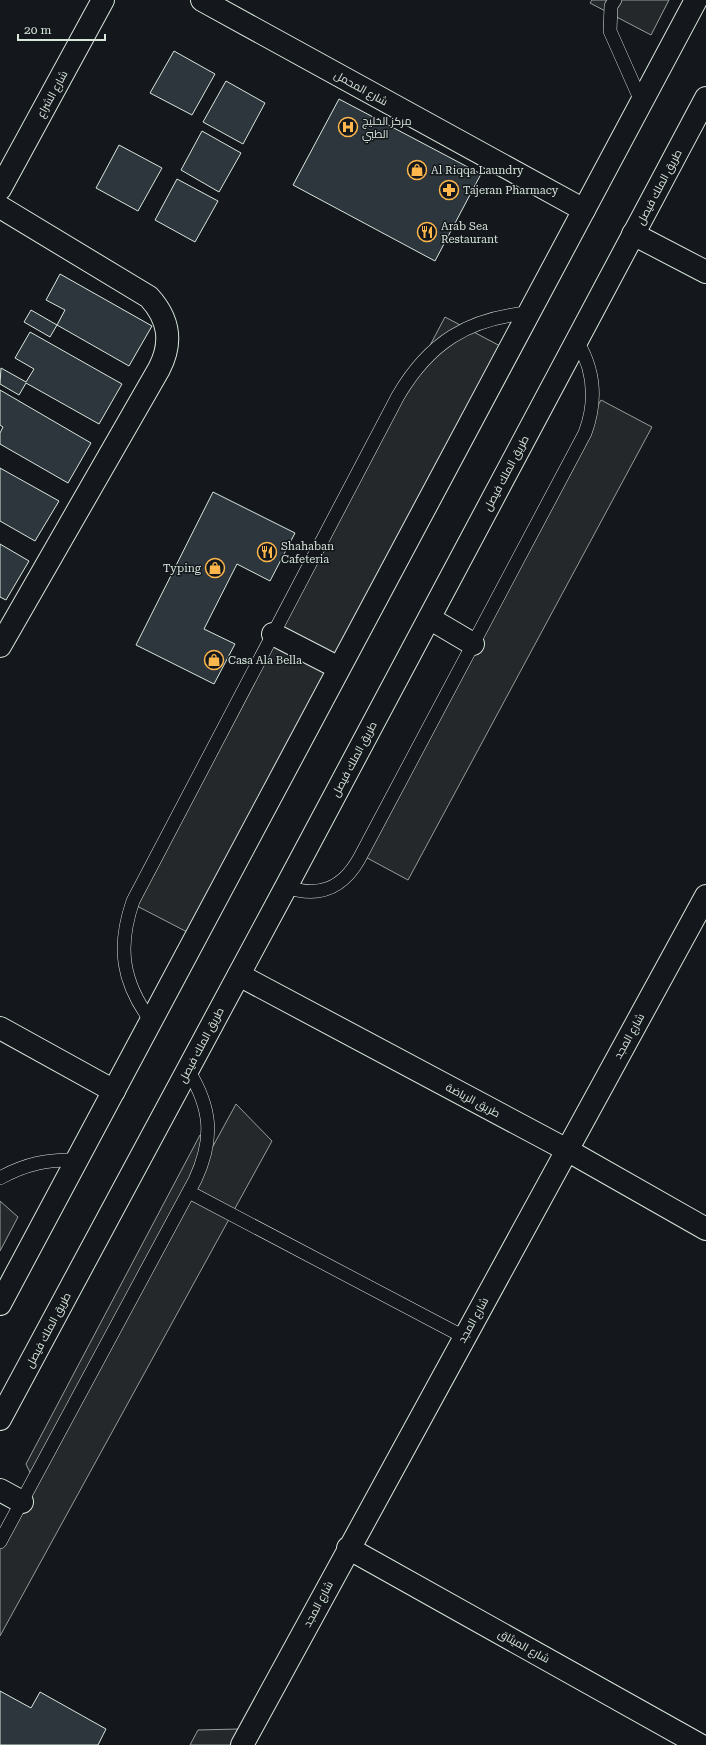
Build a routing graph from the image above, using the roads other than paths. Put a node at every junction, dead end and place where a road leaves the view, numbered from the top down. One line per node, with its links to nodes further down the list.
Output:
1 (103, 0): 8 (street, شارع الشراع)
2 (202, 0): 10 (street, شارع المحمل)
3 (615, 0): 6 (lane)
4 (696, 0): 6 (street)
5 (706, 98): 7 (street, طريق الملك فيصل)
6 (642, 101): 10 (street)
7 (699, 124): 11 (street, طريق الملك فيصل)
8 (0, 188)
9 (0, 207): 18 (street)
10 (584, 210): 13 (street)
11 (633, 234): 12 (street); 14 (street, طريق الملك فيصل)
12 (706, 272)
13 (529, 313): 16 (lane); 19 (street)
14 (577, 340): 15 (street, طريق الملك فيصل); 17 (lane)
15 (429, 618): 17 (street); 20 (street, طريق الملك فيصل)
16 (273, 634): 19 (street); 23 (lane)
17 (473, 644): 20 (lane)
18 (0, 646)
19 (339, 668): 23 (street)
20 (286, 887): 22 (street, طريق الملك فيصل)
21 (706, 896): 27 (street, شارع المجد)
22 (239, 974): 25 (street, طريق الملك فيصل); 27 (street, طريق الرياضة)
23 (151, 1021): 26 (street)
24 (0, 1028): 26 (street)
25 (188, 1070): 30 (lane); 34 (street, طريق الملك فيصل)
26 (114, 1091): 28 (street)
27 (567, 1150): 31 (street, طريق الرياضة); 33 (street, شارع المجد)
28 (77, 1160): 29 (lane); 32 (street)
29 (0, 1178)
30 (189, 1192): 33 (lane); 36 (lane)
31 (706, 1229)
32 (0, 1304)
33 (464, 1337): 38 (street, شارع المجد)
34 (0, 1419)
35 (0, 1490): 36 (street)
36 (22, 1502): 37 (lane)
37 (0, 1542)
38 (348, 1548): 39 (street, شارع المجد); 40 (street, شارع الميثاق)
39 (242, 1745)
40 (700, 1745)

